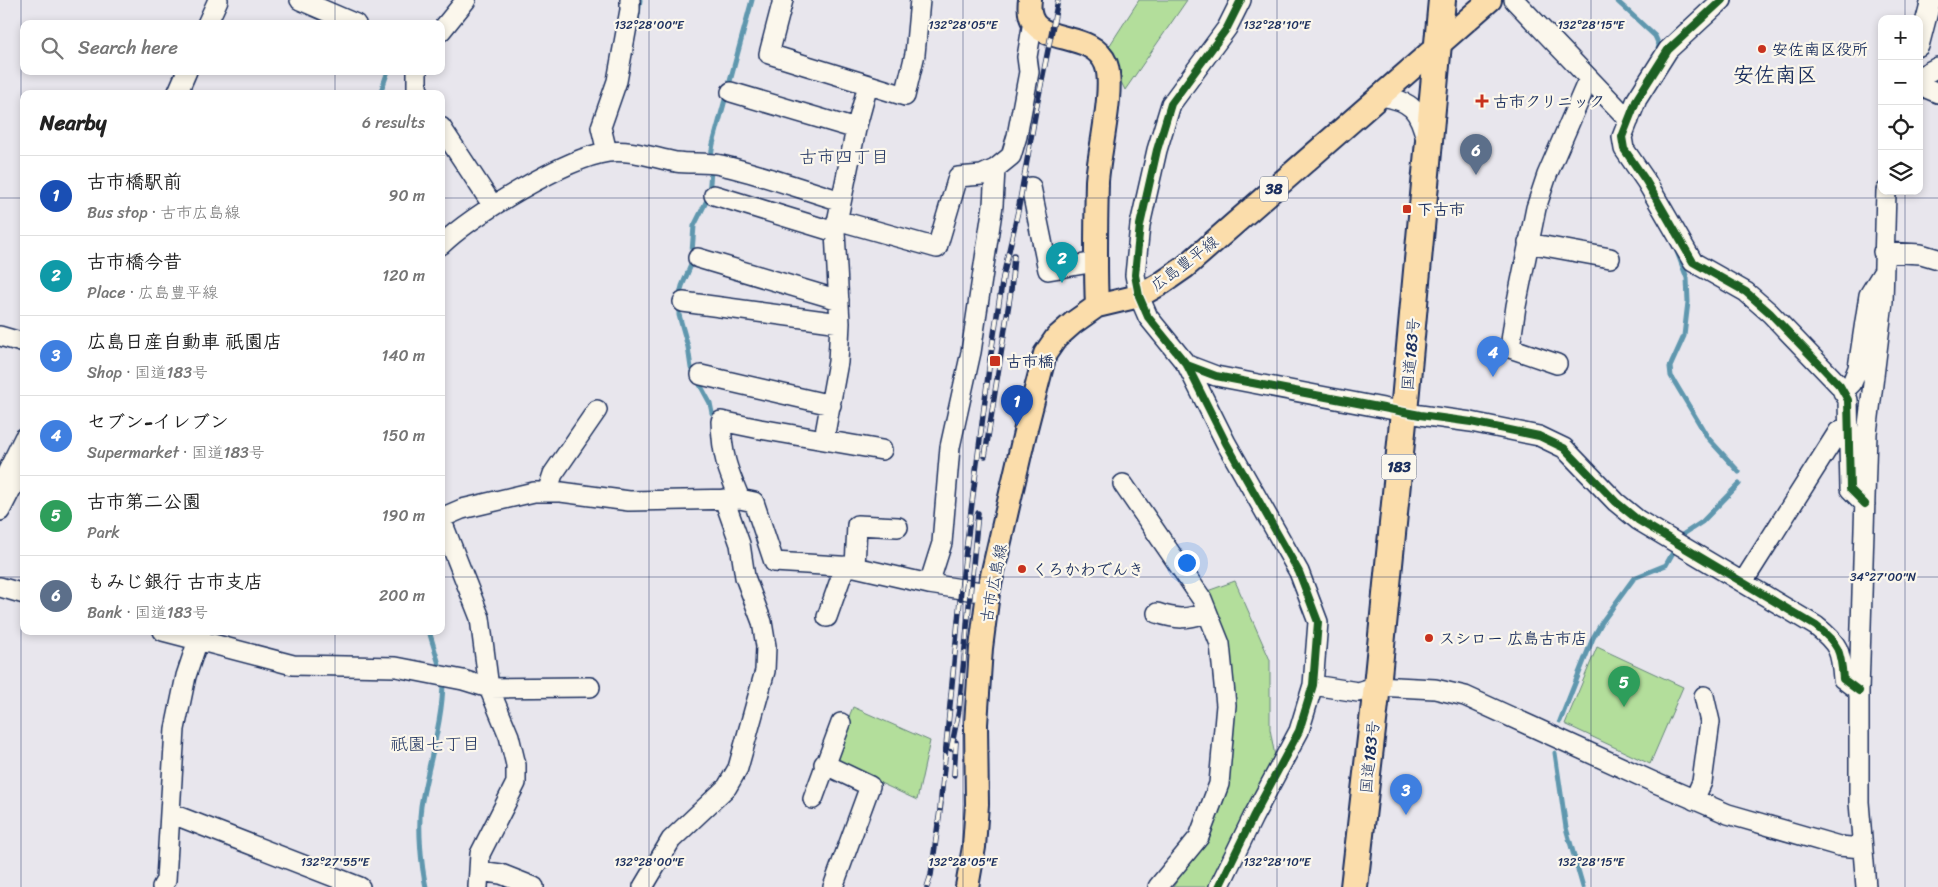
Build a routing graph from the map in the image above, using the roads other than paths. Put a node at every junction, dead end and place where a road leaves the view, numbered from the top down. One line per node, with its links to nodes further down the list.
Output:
1 (218, 0): 14 (street)
2 (300, 0): 15 (street)
3 (466, 0): 16 (street)
4 (630, 0): 34 (street)
5 (783, 0): 24 (street)
6 (1241, 0): 51 (street)
7 (1442, 0): 18 (highway, 国道183号 / 183)
8 (1514, 0): 23 (street)
9 (1722, 0): 31 (street)
10 (1931, 0): 17 (street)
11 (1486, 1): 18 (main road, 広島豊平線)
12 (914, 2): 24 (street)
13 (1032, 11): 36 (street); 49 (main road)
14 (209, 20)
15 (347, 20)
16 (445, 27)
17 (1923, 31)
18 (1438, 46): 30 (main road, 広島豊平線 / 38); 35 (highway, 国道183号 / 183)
19 (1938, 67): 22 (street)
20 (185, 75): 26 (street)
21 (417, 75): 27 (street)
22 (1923, 75)
23 (1588, 80): 31 (street); 44 (street)
24 (868, 85): 32 (street)
25 (1923, 87): 29 (street)
26 (179, 90)
27 (418, 90)
28 (731, 92): 32 (street)
29 (1938, 93)
30 (1381, 96): 35 (street); 51 (main road, 広島豊平線 / 38)
31 (1624, 115): 61 (street)
32 (856, 129): 40 (street)
33 (445, 133): 41 (street)
34 (607, 152): 40 (street); 41 (street)
35 (1429, 152): 64 (highway, 国道183号 / 183)
36 (996, 169): 42 (street); 83 (street)
37 (1031, 187): 49 (street)
38 (714, 195): 42 (street)
39 (1886, 195): 45 (street)
40 (840, 201): 42 (street)
41 (493, 206): 43 (street)
42 (836, 226): 52 (street)
43 (445, 242)
44 (1528, 243): 47 (street); 58 (street)
45 (1883, 252): 48 (street); 50 (street)
46 (698, 258): 52 (street)
47 (1610, 258)
48 (1938, 259)
49 (1096, 262): 54 (main road)
50 (1883, 273): 61 (street); 76 (street)
51 (1139, 296): 54 (main road, 広島豊平線 / 38); 59 (street)
52 (839, 300): 55 (street)
53 (683, 302): 55 (street)
54 (1097, 306): 86 (main road, 古市広島線)
55 (840, 323): 62 (street)
56 (0, 336): 57 (street)
57 (20, 342)
58 (1557, 364)
59 (1187, 365): 64 (street); 91 (street)
60 (700, 375): 62 (street)
61 (1844, 392): 65 (street)
62 (831, 405): 66 (street)
63 (597, 410): 74 (street)
64 (1404, 412): 82 (street); 92 (highway, 国道183号 / 183)
65 (1848, 426): 76 (street); 82 (street)
66 (824, 439): 69 (street); 75 (street)
67 (20, 444): 71 (street)
68 (20, 445): 73 (street)
69 (882, 450)
70 (20, 472): 77 (street)
71 (0, 476)
72 (1123, 484): 88 (street)
73 (0, 487)
74 (546, 492): 75 (street); 78 (street)
75 (732, 499): 81 (street); 107 (street)
76 (1865, 504): 95 (street)
77 (0, 511)
78 (445, 516)
79 (898, 527): 81 (street)
80 (445, 528): 94 (street)
81 (850, 566): 83 (street); 89 (street)
82 (1743, 582): 95 (street)
83 (930, 584): 86 (street)
84 (0, 587): 85 (street)
85 (20, 593)
86 (988, 593): 109 (main road, 古市広島線)
87 (1157, 613): 88 (street)
88 (1207, 613): 110 (street)
89 (827, 617)
90 (199, 636): 94 (street); 101 (street)
91 (1313, 685): 92 (street); 111 (street)
92 (1377, 686): 100 (street); 112 (highway, 国道183号 / 183)
93 (590, 687): 94 (street)
94 (489, 688): 103 (street)
95 (1859, 691): 102 (street)
96 (1704, 696): 100 (street)
97 (840, 723): 98 (street)
98 (824, 764): 99 (street); 108 (street)
99 (812, 799)
100 (1694, 800): 102 (street)
101 (170, 816): 104 (street); 105 (street)
102 (1862, 848): 113 (street)
103 (479, 879): 106 (street)
104 (162, 887)
105 (360, 887)
106 (534, 887)
107 (644, 887)
108 (833, 887)
109 (967, 887)
110 (1158, 887)
111 (1219, 887)
112 (1354, 887)
113 (1866, 887)

